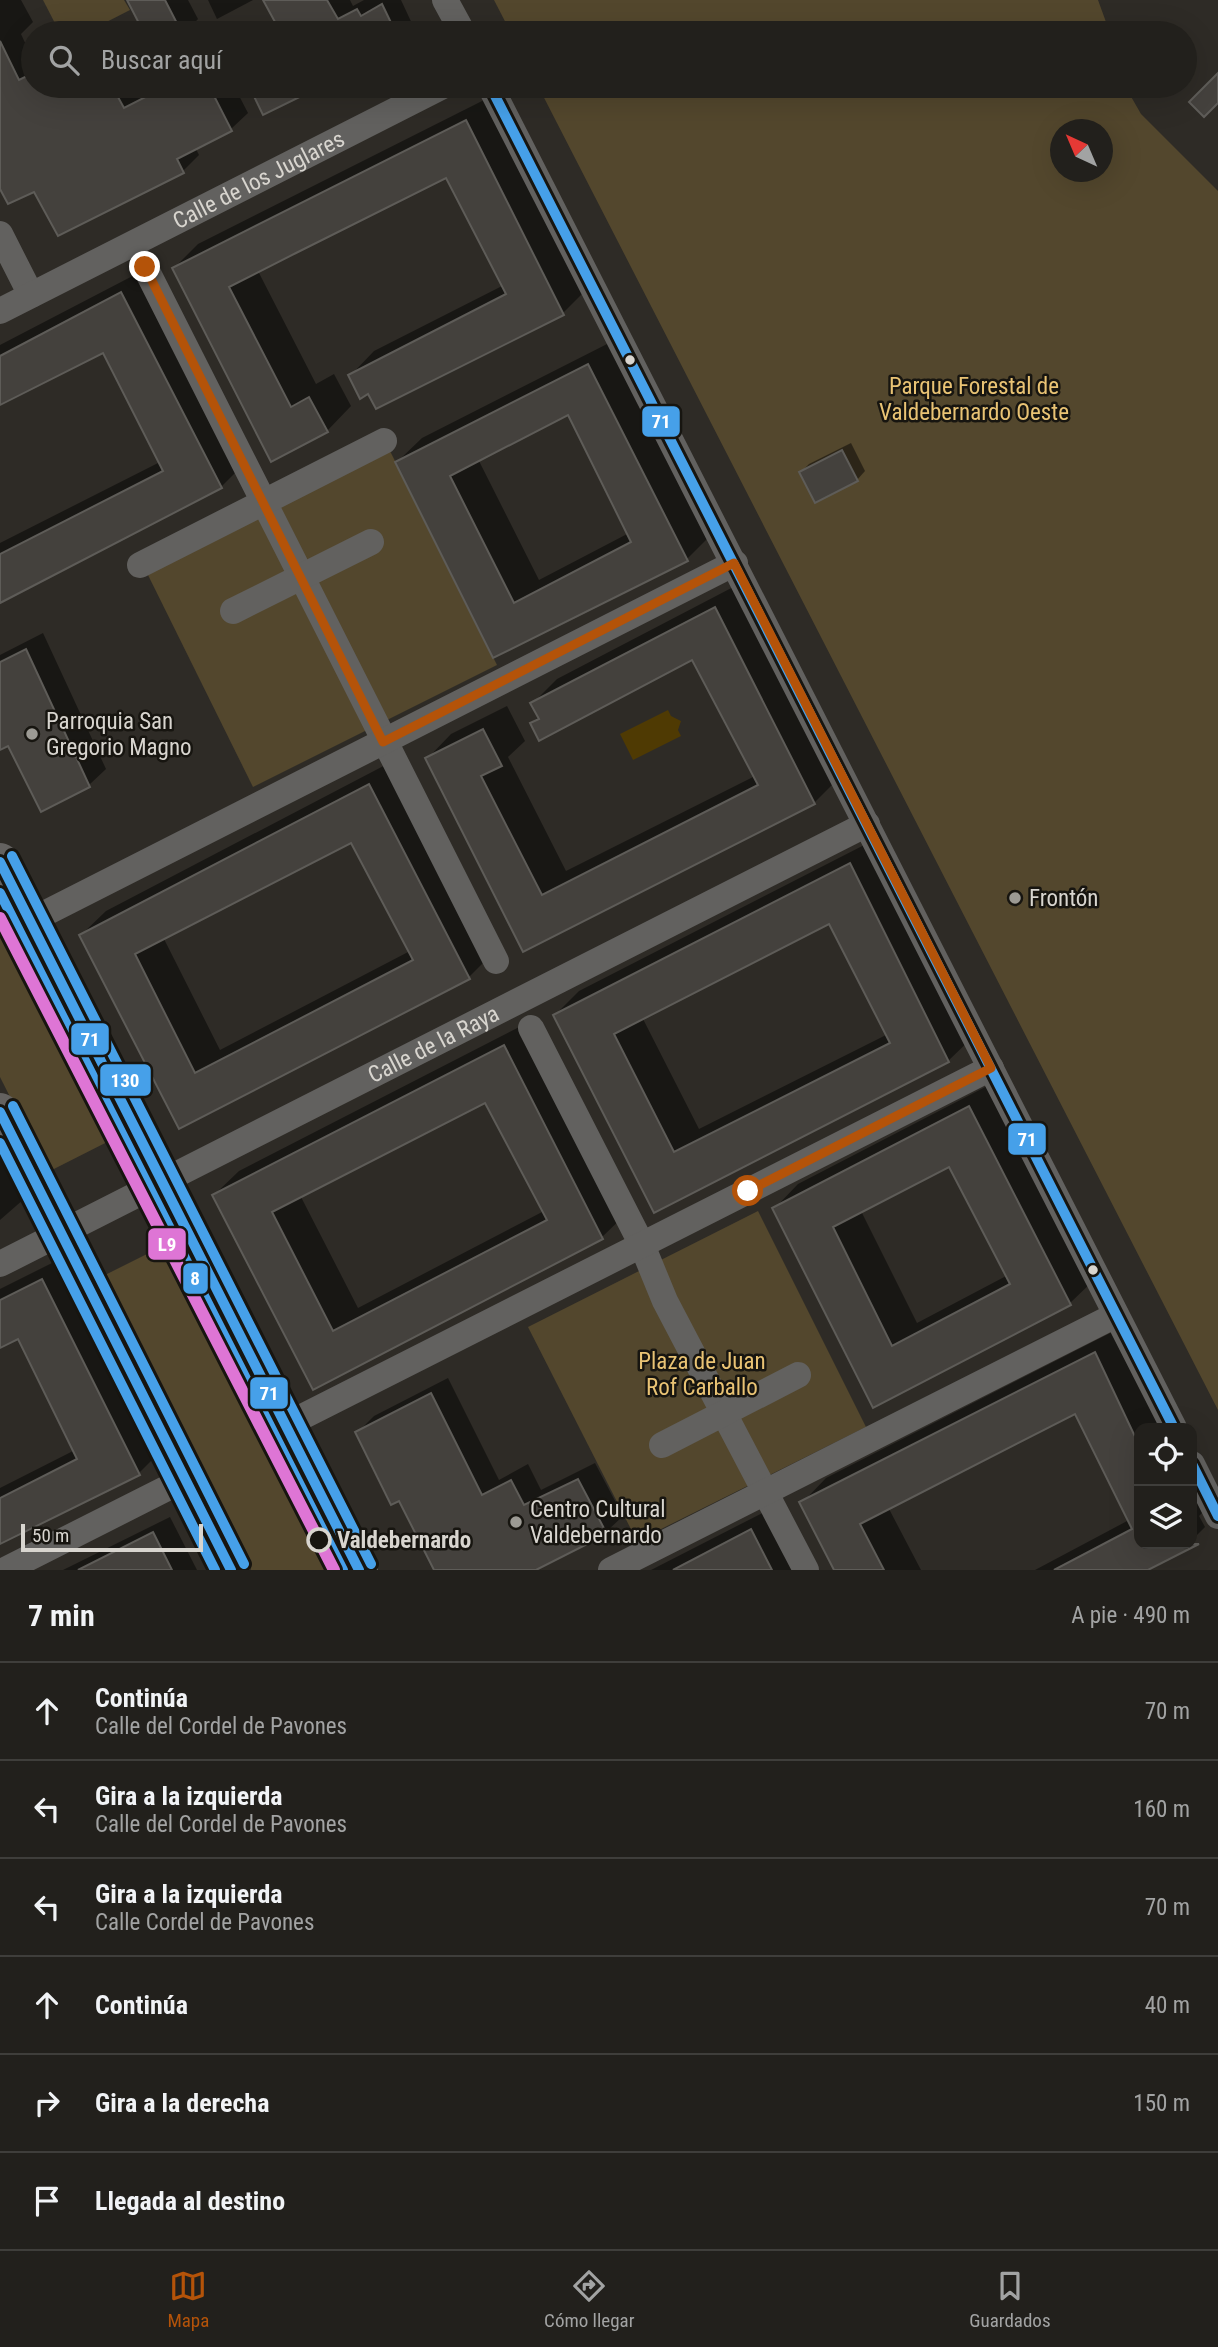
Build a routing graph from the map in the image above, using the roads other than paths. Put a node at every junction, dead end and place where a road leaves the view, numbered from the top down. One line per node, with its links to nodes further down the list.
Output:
1 (445, 0): 2 (street)
2 (456, 21)
3 (419, 98): 7 (street, Calle de los Juglares)
4 (496, 98): 12 (street)
5 (0, 234): 7 (street)
6 (145, 267): 10 (street)
7 (31, 295): 8 (street, Calle de los Juglares)
8 (0, 311)
9 (384, 441): 10 (street)
10 (265, 501): 13 (street); 14 (street)
11 (371, 542): 14 (street)
12 (734, 563): 16 (street); 17 (street)
13 (140, 565)
14 (301, 578): 15 (street); 16 (street)
15 (233, 611)
16 (383, 742): 19 (street); 20 (street)
17 (867, 824): 22 (street); 24 (street, Calle de la Raya)
18 (0, 862): 19 (street)
19 (30, 921): 24 (street)
20 (496, 961)
21 (531, 1028): 26 (street)
22 (991, 1068): 26 (street); 28 (street)
23 (0, 1112): 25 (street)
24 (162, 1182): 25 (street, Calle de la Raya); 32 (street)
25 (62, 1233): 27 (street, Calle de la Raya); 35 (street)
26 (642, 1245): 30 (street); 32 (street)
27 (0, 1265)
28 (1116, 1315): 31 (street); 36 (street)
29 (798, 1375): 30 (street)
30 (722, 1412): 33 (street); 36 (street)
31 (1171, 1423)
32 (286, 1425): 40 (street)
33 (662, 1445)
34 (1197, 1474): 37 (street)
35 (185, 1479): 38 (street); 39 (street)
36 (766, 1492): 41 (street); 42 (street)
37 (1218, 1516)
38 (5, 1570)
39 (231, 1570)
40 (359, 1570)
41 (611, 1570)
42 (806, 1570)

